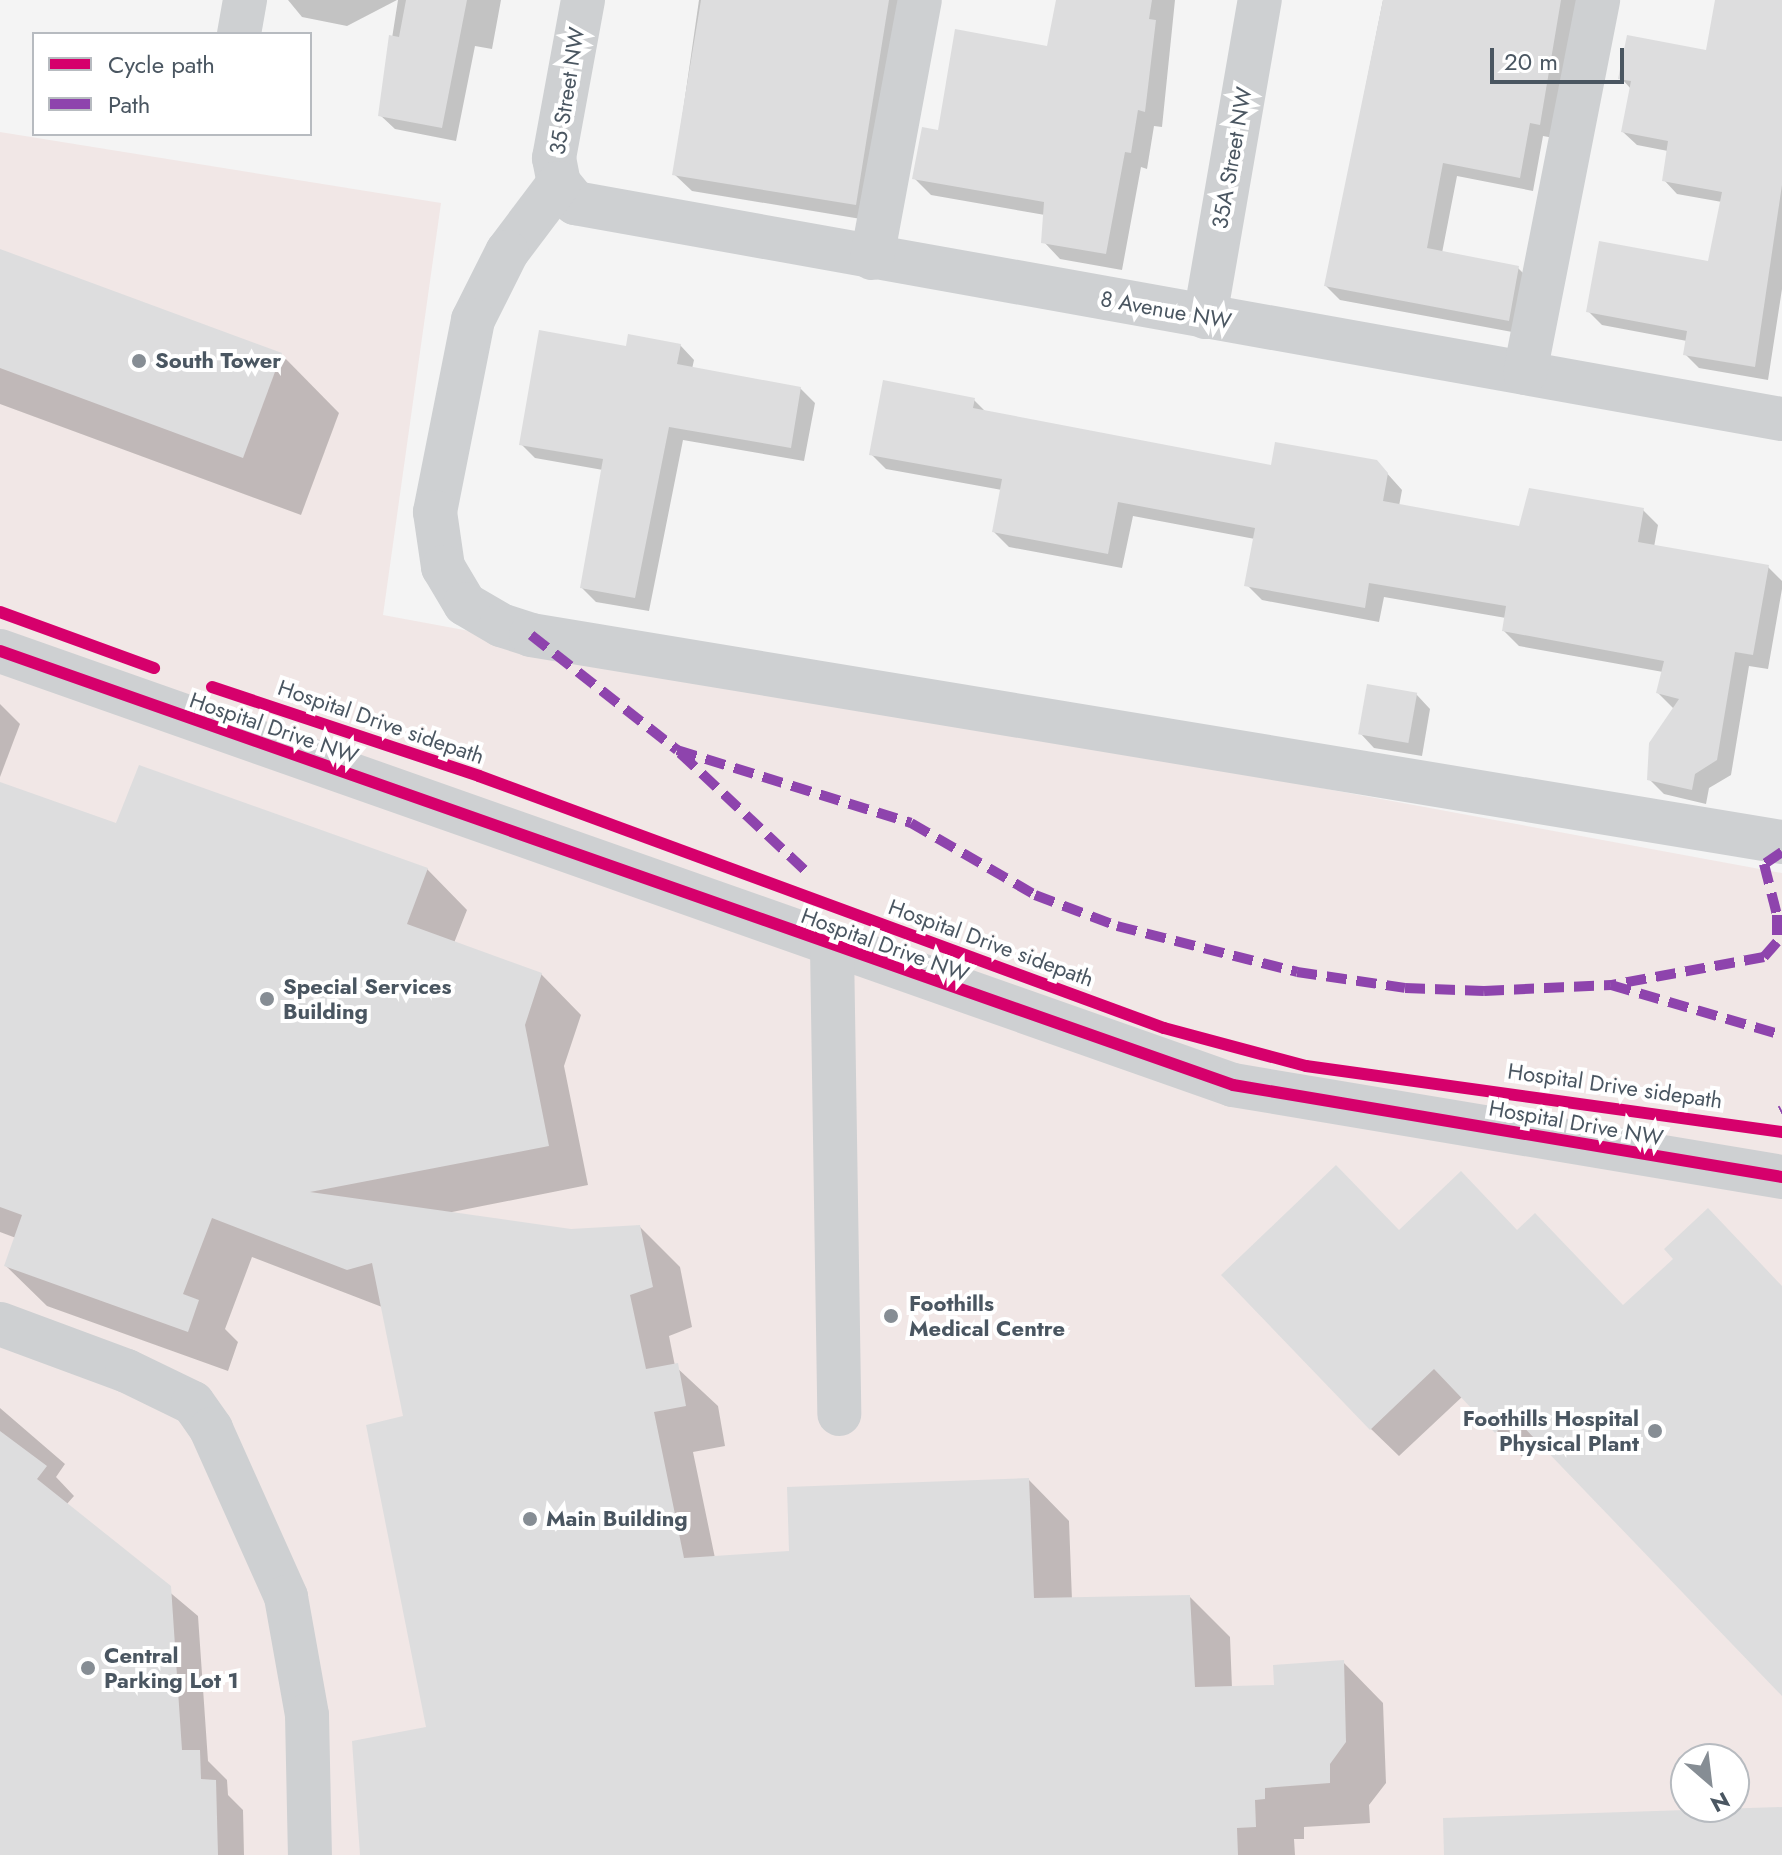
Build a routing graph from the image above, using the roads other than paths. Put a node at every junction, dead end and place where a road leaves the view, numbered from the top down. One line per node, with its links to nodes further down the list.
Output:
1 (245, 0): 6 (street)
2 (583, 0): 7 (street, 35 Street NW)
3 (920, 0): 8 (street)
4 (1260, 0): 9 (street, 35A Street NW)
5 (1598, 0): 10 (street)
6 (239, 32)
7 (559, 183): 8 (street, 8 Avenue NW); 13 (street)
8 (872, 258): 9 (street, 8 Avenue NW)
9 (1205, 317): 10 (street, 8 Avenue NW)
10 (1525, 373): 11 (street, 8 Avenue NW)
11 (1782, 419)
12 (0, 651): 14 (street, Hospital Drive NW)
13 (1782, 842)
14 (832, 947): 15 (street, Hospital Drive NW); 17 (street)
15 (1782, 1177)
16 (0, 1324): 18 (street)
17 (839, 1414)
18 (310, 1855)

